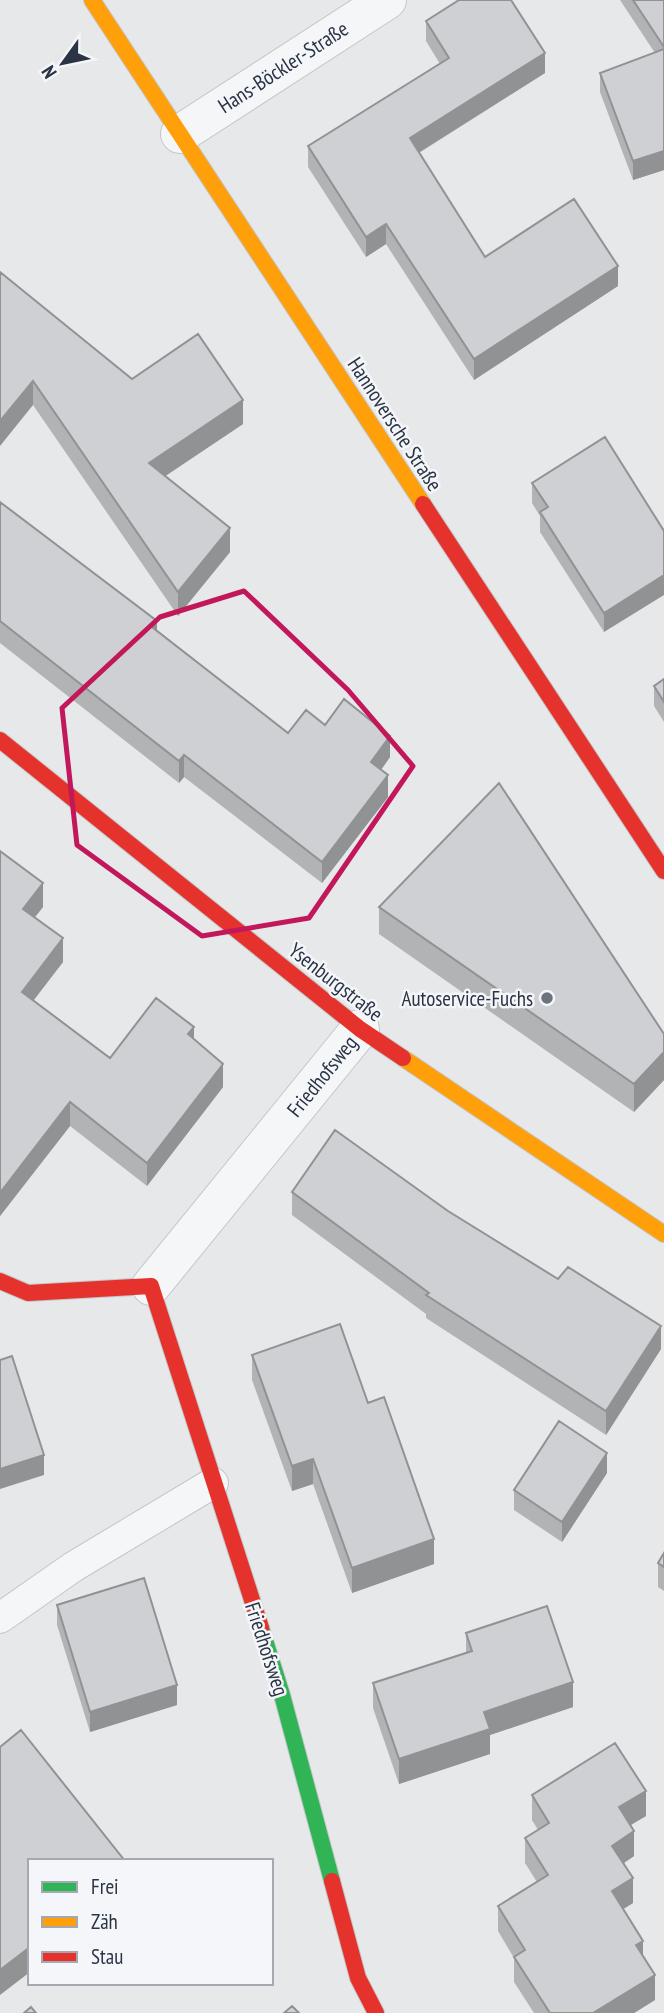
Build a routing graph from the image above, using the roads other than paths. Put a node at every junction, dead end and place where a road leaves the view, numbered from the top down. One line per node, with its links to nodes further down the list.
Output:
1 (92, 0): 3 (street, Hannoversche Straße)
2 (387, 0): 3 (street, Hans-Böckler-Straße)
3 (180, 134): 5 (street, Hannoversche Straße)
4 (0, 740): 6 (street, Ysenburgstraße)
5 (664, 871)
6 (360, 1029): 7 (street, Ysenburgstraße); 9 (street, Friedhofsweg)
7 (664, 1234)
8 (0, 1280): 9 (street)
9 (151, 1286): 10 (street, Friedhofsweg)
10 (213, 1483): 11 (lane); 12 (street, Friedhofsweg)
11 (0, 1618)
12 (376, 2013)

